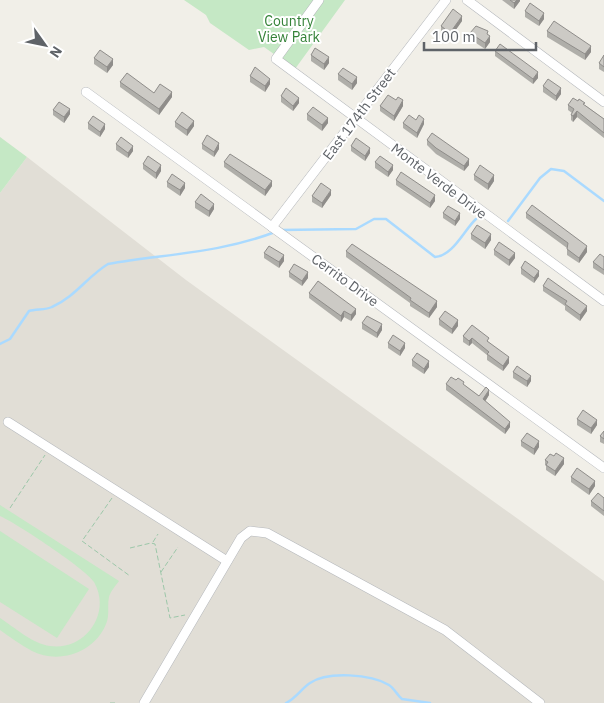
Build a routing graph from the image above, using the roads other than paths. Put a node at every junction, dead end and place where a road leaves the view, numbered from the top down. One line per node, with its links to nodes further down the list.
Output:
1 (319, 0): 6 (street, Monte Verde Drive)
2 (446, 0): 6 (street, East 174th Street)
3 (467, 0): 5 (street)
4 (86, 92): 7 (street, Cerrito Drive)
5 (604, 102)
6 (355, 118): 7 (street, East 174th Street); 8 (street, Monte Verde Drive)
7 (272, 227): 10 (street, Cerrito Drive)
8 (604, 301)
9 (8, 422): 11 (street)
10 (604, 468)
11 (227, 561): 12 (street); 13 (street)
12 (144, 703)
13 (540, 703)

